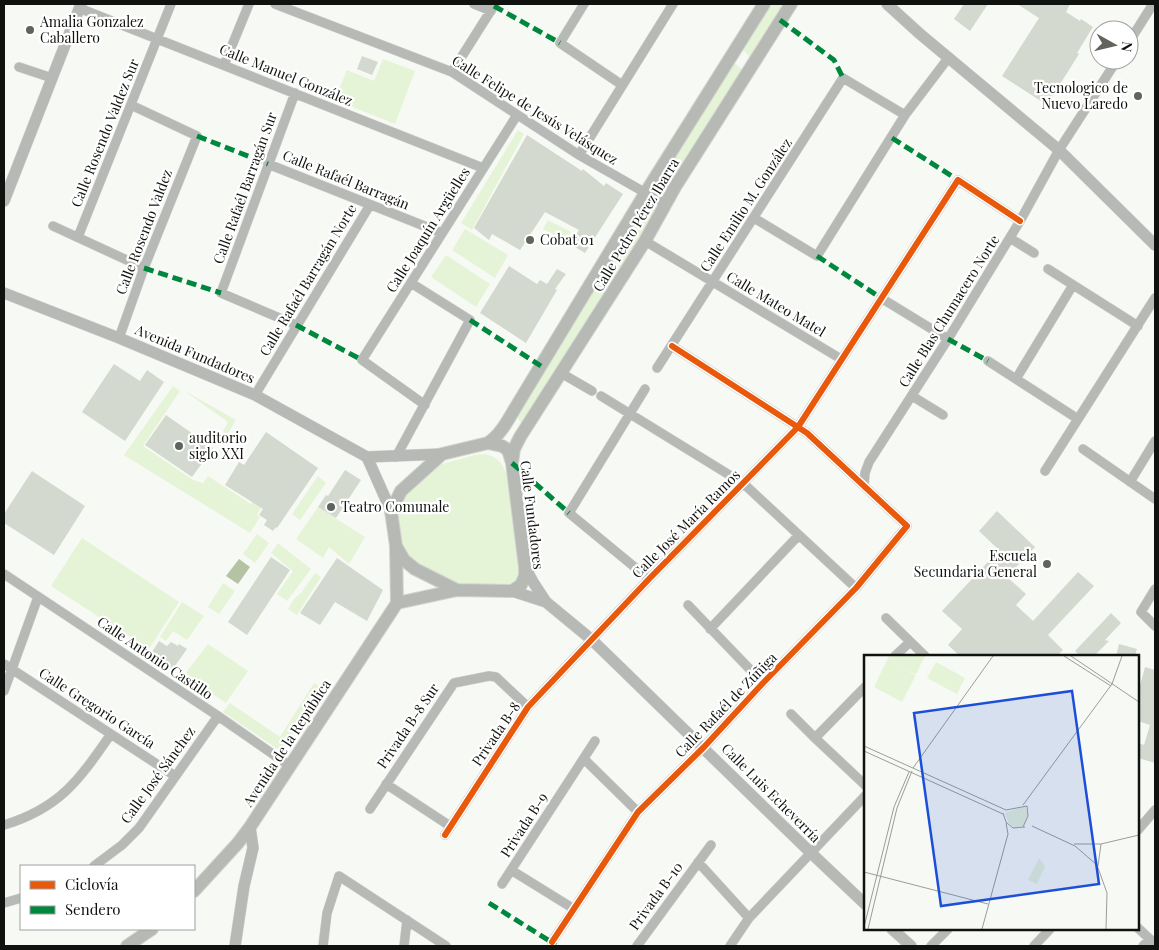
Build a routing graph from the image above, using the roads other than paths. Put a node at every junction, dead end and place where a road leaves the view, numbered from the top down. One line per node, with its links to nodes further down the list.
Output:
1 (171, 4): 14 (street, Calle Rosendo Valdez Sur)
2 (249, 4): 17 (street)
3 (275, 4): 21 (street, Calle Felipe de Jesús Velásquez)
4 (474, 4): 12 (street)
5 (584, 4): 23 (street)
6 (673, 4): 23 (street)
7 (764, 4): 15 (main road, Calle Pedro Pérez Ibarra)
8 (791, 4): 18 (main road, Calle Pedro Pérez Ibarra)
9 (887, 4): 16 (street)
10 (1153, 4): 13 (street)
11 (80, 6): 14 (street, Calle Manuel González); 22 (street)
12 (493, 7): 21 (street)
13 (1139, 26)
14 (157, 39): 17 (street, Calle Manuel González); 25 (street, Calle Rosendo Valdez Sur)
15 (734, 52): 18 (main road); 32 (main road, Calle Pedro Pérez Ibarra)
16 (949, 56): 27 (street); 28 (street)
17 (224, 65): 24 (street, Calle Manuel González)
18 (752, 65): 34 (main road, Calle Pedro Pérez Ibarra)
19 (19, 66): 22 (street)
20 (1111, 70): 28 (street, Calle Blas Chumacero Norte)
21 (452, 72): 26 (street, Calle Felipe de Jesús Velásquez)
22 (52, 78): 33 (street)
23 (622, 85): 29 (street)
24 (295, 93): 30 (street, Calle Rafaél Barragán Sur); 31 (street, Calle Manuel González)
25 (131, 105): 40 (street, Calle Rosendo Valdez Sur); 45 (street, Calle Rosendo Valdez)
26 (517, 115): 29 (street, Calle Felipe de Jesús Velásquez); 31 (street, Calle Joaquín Argüelles)
27 (905, 115): 36 (street, Calle Emilio M. González); 36 (street)
28 (1060, 150): 37 (street, Calle Blas Chumacero Norte); 43 (street)
29 (579, 155): 32 (street, Calle Felipe de Jesús Velásquez)
30 (268, 164): 35 (street, Calle Rafaél Barragán); 53 (street, Calle Rafaél Barragán Sur)
31 (483, 168): 39 (street, Calle Joaquín Argüelles)
32 (646, 192): 34 (street, Calle Felipe de Jesús Velásquez); 69 (main road, Calle Pedro Pérez Ibarra)
33 (4, 202)
34 (665, 204): 42 (main road, Calle Pedro Pérez Ibarra)
35 (370, 205): 39 (street, Calle Rafaél Barragán); 53 (street, Calle Rafaél Barragán Norte)
36 (754, 218): 47 (street, Calle Emilio M. González)
37 (1020, 221): 41 (street, Calle Blas Chumacero Norte); 51 (street, Calle José María Ramos)
38 (53, 226): 40 (street)
39 (442, 233): 48 (street, Calle Joaquín Argüelles)
40 (78, 237): 45 (street)
41 (1010, 238): 44 (street); 56 (street, Calle Blas Chumacero Norte)
42 (645, 242): 47 (street, Calle Mateo Matel); 61 (main road, Calle Pedro Pérez Ibarra)
43 (1155, 244)
44 (1034, 253)
45 (144, 268): 55 (street, Calle Rosendo Valdez)
46 (1048, 269): 49 (street)
47 (712, 282): 57 (street, Calle Emilio M. González); 58 (street, Calle Mateo Matel)
48 (411, 283): 68 (street); 68 (street, Calle Joaquín Argüelles)
49 (1073, 285): 54 (street); 62 (street)
50 (4, 293): 55 (street, Avenida Fundadores)
51 (881, 298): 56 (street); 58 (street, Calle José María Ramos)
52 (1155, 298): 54 (street)
53 (296, 325): 65 (street, Calle Rafaél Barragán Norte)
54 (1138, 326): 72 (street)
55 (119, 338): 65 (street, Avenida Fundadores)
56 (948, 339): 67 (street, Calle Blas Chumacero Norte)
57 (672, 346): 60 (street, Calle Emilio M. González); 74 (street)
58 (841, 360): 74 (street, Calle José María Ramos)
59 (988, 362): 62 (street)
60 (657, 368)
61 (561, 373): 64 (street); 73 (main road, Calle Pedro Pérez Ibarra)
62 (1016, 379): 72 (street)
63 (645, 389): 70 (street)
64 (592, 391)
65 (255, 395): 79 (street, Avenida Fundadores)
66 (601, 396): 70 (street)
67 (912, 396): 71 (street); 85 (street, Calle Blas Chumacero Norte)
68 (425, 404): 80 (street)
69 (514, 410): 73 (main road); 76 (main road, Calle Pedro Pérez Ibarra)
70 (630, 412): 84 (street); 92 (street)
71 (943, 415)
72 (1078, 419): 82 (street)
73 (530, 420): 81 (main road, Calle Pedro Pérez Ibarra)
74 (798, 427): 84 (street, Calle José María Ramos); 85 (street)
75 (1155, 441): 83 (street)
76 (488, 444): 78 (main road); 81 (main road, Calle Fundadores)
77 (1082, 450): 83 (street)
78 (442, 454): 80 (street); 87 (main road)
79 (367, 457): 80 (street); 87 (street)
80 (396, 457)
81 (512, 463): 90 (main road, Calle Fundadores)
82 (1045, 471)
83 (1130, 482): 86 (street)
84 (744, 484): 88 (street); 92 (street, Calle José María Ramos)
85 (864, 486): 93 (street, Calle Rafaél de Zúñiga)
86 (1155, 500)
87 (391, 511): 89 (main road)
88 (798, 536): 93 (street); 103 (street)
89 (396, 546): 95 (main road); 99 (main road)
90 (525, 567): 96 (main road, Calle Fundadores); 98 (street, Calle Luis Echeverría)
91 (4, 574): 97 (street, Calle Antonio Castillo)
92 (649, 579): 104 (street, Calle José María Ramos)
93 (856, 588): 110 (street, Calle Rafaél de Zúñiga)
94 (1155, 589): 102 (street)
95 (456, 590): 96 (main road); 99 (main road)
96 (512, 591): 98 (street, Calle Luis Echeverría)
97 (38, 597): 108 (street); 115 (street, Calle Antonio Castillo)
98 (546, 602): 104 (street, Calle Luis Echeverría)
99 (397, 603): 121 (main road, Avenida de la República)
100 (688, 605): 103 (street, Calle Rafaél de Zúñiga)
101 (886, 618): 105 (street)
102 (1155, 626)
103 (710, 630): 110 (street, Calle Rafaél de Zúñiga)
104 (592, 640): 113 (street, Privada B-8); 119 (street, Calle Luis Echeverría)
105 (910, 642): 106 (street); 107 (street)
106 (896, 655)
107 (924, 655)
108 (8, 666): 112 (street); 116 (street, Calle Gregorio García)
109 (454, 683): 113 (street, Privada B-8); 123 (street, Privada B-8 Sur)
110 (763, 683): 119 (street, Calle Rafaél de Zúñiga)
111 (864, 688): 117 (street)
112 (4, 691)
113 (528, 707): 130 (street, Privada B-8)
114 (791, 714): 117 (street)
115 (218, 716): 121 (street, Calle Antonio Castillo); 122 (street, Calle José Sánchez)
116 (111, 734): 122 (street, Calle Gregorio García); 129 (street)
117 (815, 738): 124 (street)
118 (595, 741): 120 (street, Privada B-9)
119 (704, 747): 128 (street, Calle Rafaél de Zúñiga); 135 (street, Calle Luis Echeverría)
120 (584, 759): 128 (street); 138 (street, Privada B-9)
121 (290, 766): 131 (main road, Avenida de la República)
122 (175, 776): 137 (street, Calle José Sánchez)
123 (386, 784): 126 (street, Privada B-8 Sur); 130 (street)
124 (864, 784)
125 (864, 797): 135 (street)
126 (370, 809)
127 (1155, 810): 132 (street)
128 (638, 812): 144 (street, Calle Rafaél de Zúñiga)
129 (4, 825)
130 (450, 826): 133 (street, Privada B-8)
131 (250, 827): 140 (main road, Avenida de la República); 155 (street)
132 (1139, 829)
133 (445, 835)
134 (711, 845): 136 (street, Privada B-10)
135 (810, 852): 143 (street, Calle Luis Echeverría); 145 (street)
136 (698, 862): 145 (street, Privada B-10); 159 (street, Privada B-10)
137 (95, 865)
138 (511, 870): 139 (street); 144 (street, Privada B-9)
139 (502, 884)
140 (195, 890)
141 (20, 898): 142 (street)
142 (4, 903)
143 (864, 903)
144 (574, 909): 153 (street, Calle Rafaél de Zúñiga)
145 (749, 918): 160 (street)
146 (407, 920): 156 (street); 157 (street); 158 (street)
147 (1139, 929): 152 (street)
148 (151, 930): 154 (main road)
149 (893, 930): 161 (street)
150 (947, 930): 162 (street)
151 (1049, 930): 163 (street)
152 (1153, 941): 164 (street)
153 (552, 942)
154 (127, 946)
155 (235, 946)
156 (323, 946)
157 (404, 946)
158 (446, 946)
159 (637, 946)
160 (730, 946)
161 (911, 946)
162 (931, 946)
163 (1034, 946)
164 (1143, 946)

